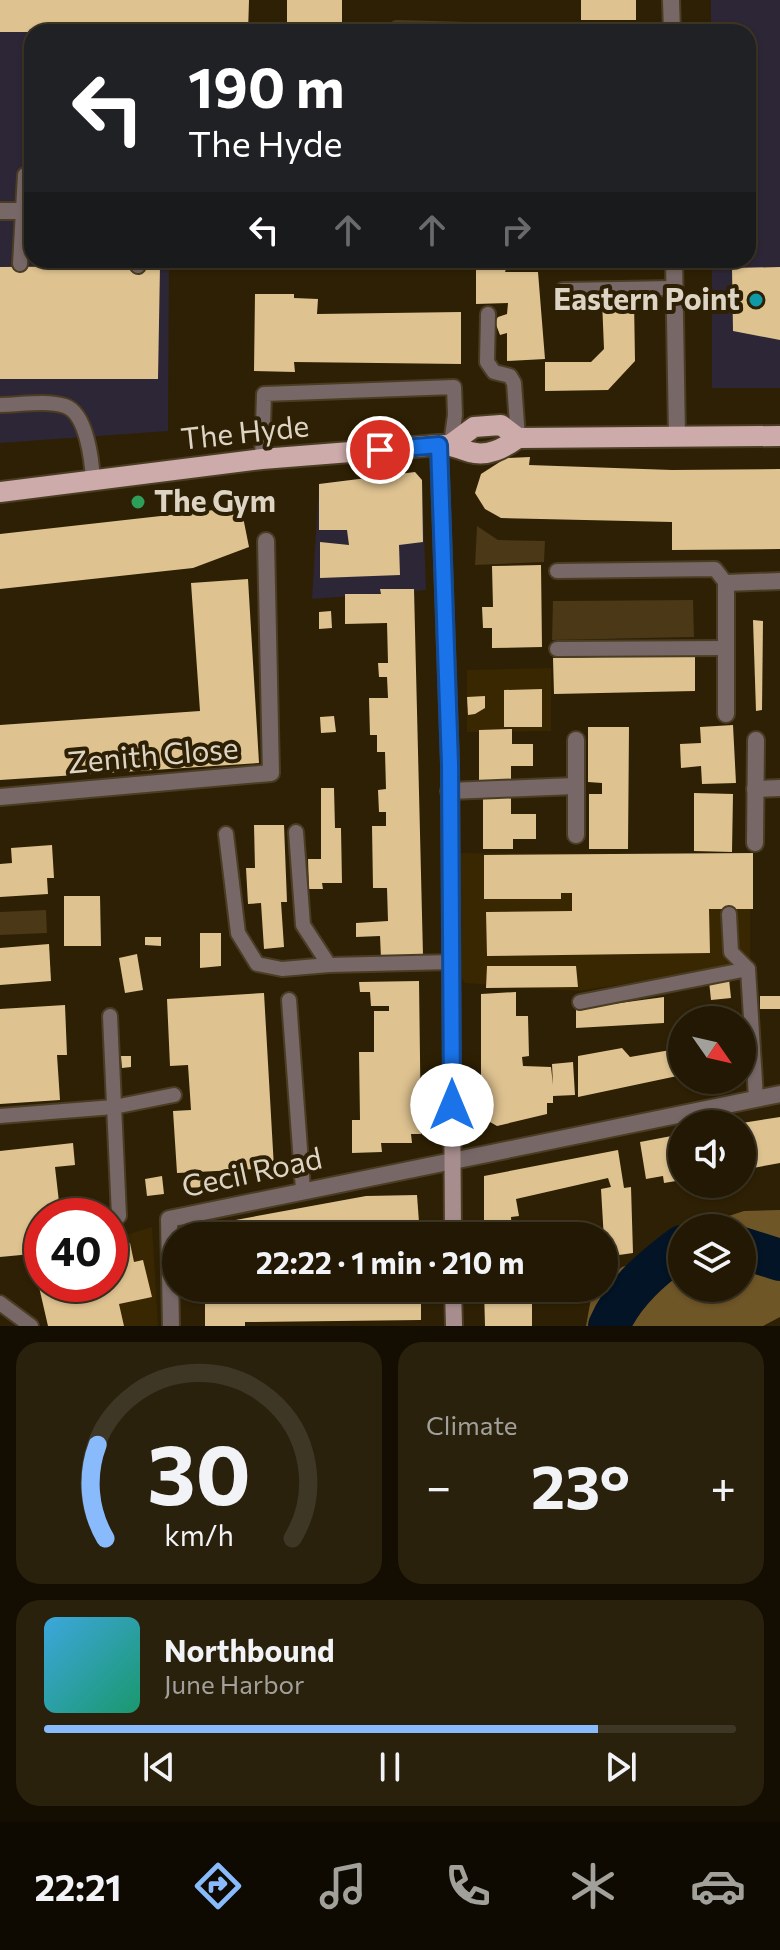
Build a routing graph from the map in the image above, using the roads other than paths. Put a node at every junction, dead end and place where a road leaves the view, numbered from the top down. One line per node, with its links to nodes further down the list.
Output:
1 (671, 0): 2 (street)
2 (672, 24)
3 (0, 211): 4 (street)
4 (24, 211)
5 (24, 234): 6 (lane)
6 (20, 264)
7 (674, 268): 8 (street)
8 (675, 288): 9 (lane); 13 (street)
9 (563, 290)
10 (488, 314): 14 (lane)
11 (0, 405): 17 (lane)
12 (780, 436): 13 (main road, The Hyde)
13 (677, 437): 14 (main road, The Hyde)
14 (518, 438): 15 (main road, The Hyde)
15 (445, 444): 16 (main road, The Hyde); 16 (lane); 31 (street)
16 (262, 459): 17 (main road, The Hyde)
17 (93, 481): 18 (main road, The Hyde)
18 (0, 492)
19 (266, 541): 32 (street, Zenith Close)
20 (557, 571): 22 (lane)
21 (780, 581): 22 (street)
22 (726, 583): 23 (street)
23 (726, 648): 24 (lane); 25 (street)
24 (557, 649)
25 (726, 714)
26 (576, 740): 28 (street)
27 (756, 740): 30 (street)
28 (575, 786): 31 (street); 35 (street)
29 (780, 788): 30 (street)
30 (755, 789): 36 (street)
31 (449, 791): 38 (street)
32 (0, 797)
33 (296, 832): 39 (lane)
34 (226, 834): 39 (lane)
35 (576, 835)
36 (755, 843)
37 (729, 914): 40 (lane)
38 (452, 962): 39 (lane); 49 (street)
39 (329, 965)
40 (748, 969): 42 (lane); 46 (lane)
41 (289, 1000): 50 (lane)
42 (580, 1002)
43 (110, 1016): 47 (lane)
44 (780, 1094): 46 (street, Cecil Road)
45 (174, 1095): 47 (lane)
46 (756, 1098): 49 (street, Cecil Road)
47 (114, 1107): 48 (lane); 51 (lane)
48 (0, 1116)
49 (452, 1162): 50 (street, Cecil Road); 52 (street)
50 (303, 1190): 56 (street, Cecil Road)
51 (118, 1198)
52 (453, 1222)
53 (453, 1302): 57 (street)
54 (0, 1303): 55 (lane)
55 (31, 1326)
56 (171, 1326)
57 (454, 1326)

